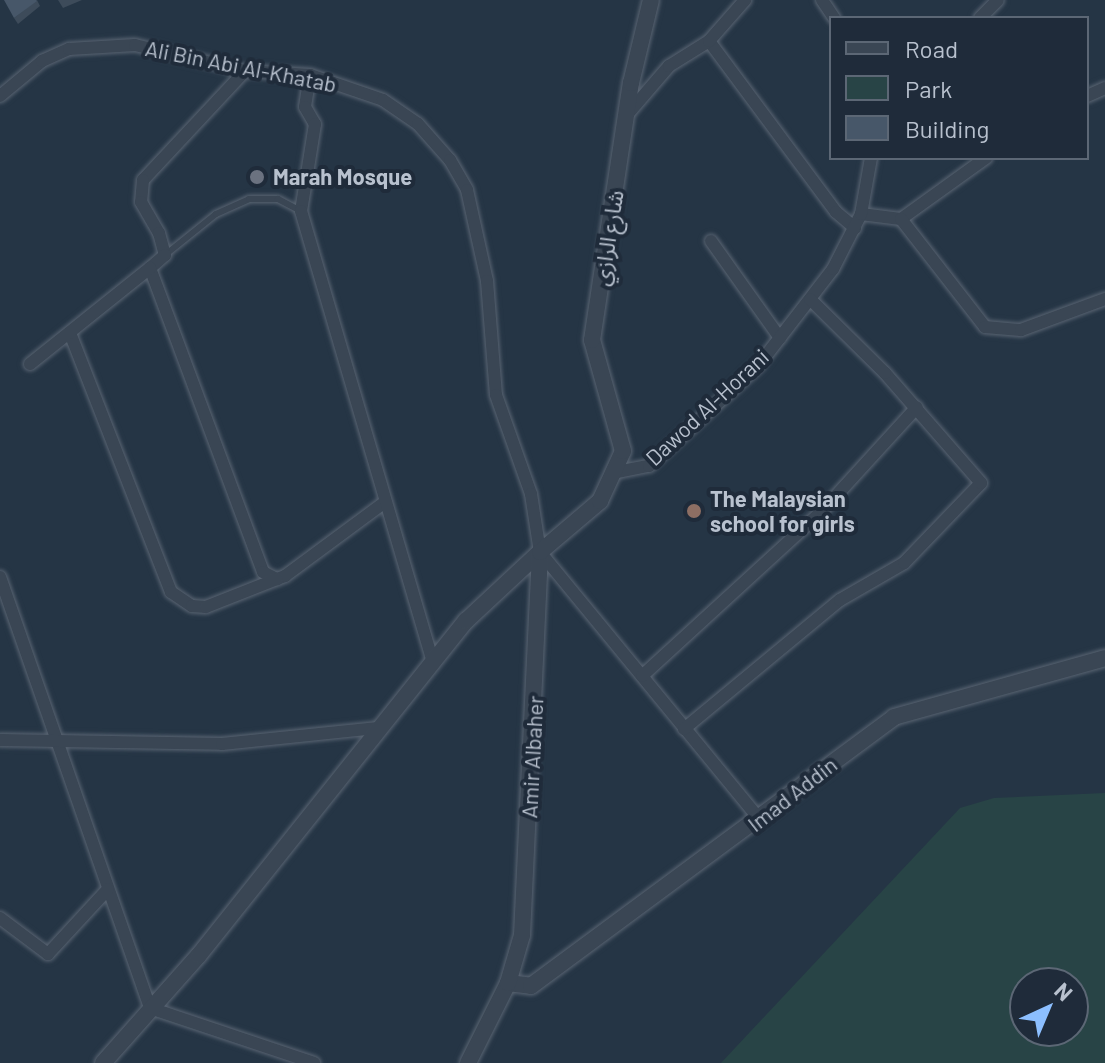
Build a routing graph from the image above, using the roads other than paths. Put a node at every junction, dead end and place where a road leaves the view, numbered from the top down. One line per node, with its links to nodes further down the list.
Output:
1 (651, 0): 9 (street, شارع الرازي)
2 (745, 0): 5 (street)
3 (998, 0): 4 (street)
4 (982, 16)
5 (709, 41): 9 (street); 15 (street)
6 (245, 71): 7 (street, Ali Bin Abi Al-Khatab); 8 (street, Ali Bin Abi Al-Khatab); 17 (street)
7 (310, 75): 12 (street); 27 (street, Ali Bin Abi Al-Khatab)
8 (0, 96)
9 (626, 116): 25 (street, شارع الرازي)
10 (871, 160): 13 (street, Dawod Al-Horani)
11 (983, 160): 14 (street)
12 (301, 211): 17 (lane); 26 (street)
13 (861, 214): 14 (street); 15 (street, Dawod Al-Horani)
14 (901, 219): 20 (street)
15 (855, 228): 19 (street, Dawod Al-Horani)
16 (711, 241): 22 (street)
17 (165, 255): 18 (street)
18 (150, 268): 21 (street); 29 (street)
19 (810, 299): 22 (street, Dawod Al-Horani); 24 (street)
20 (1105, 299)
21 (70, 333): 23 (street); 29 (street)
22 (780, 338): 25 (street, Dawod Al-Horani)
23 (30, 364)
24 (917, 407): 32 (street); 34 (street)
25 (617, 472): 27 (street)
26 (385, 502): 29 (street); 31 (street)
27 (540, 552): 31 (street); 32 (street); 40 (street, Amir Albaher)
28 (0, 577): 35 (street)
29 (277, 579)
30 (1105, 658): 37 (street, Imad Addin)
31 (433, 661): 33 (street)
32 (642, 676): 34 (street)
33 (378, 728): 35 (street); 41 (street)
34 (684, 729): 37 (street)
35 (58, 739): 36 (street); 38 (street)
36 (0, 740)
37 (760, 820): 40 (street, Imad Addin)
38 (108, 889): 39 (street); 41 (street)
39 (0, 918)
40 (508, 983): 44 (street, Amir Albaher)
41 (150, 1008): 42 (street); 43 (street)
42 (103, 1063)
43 (314, 1063)
44 (468, 1063)

